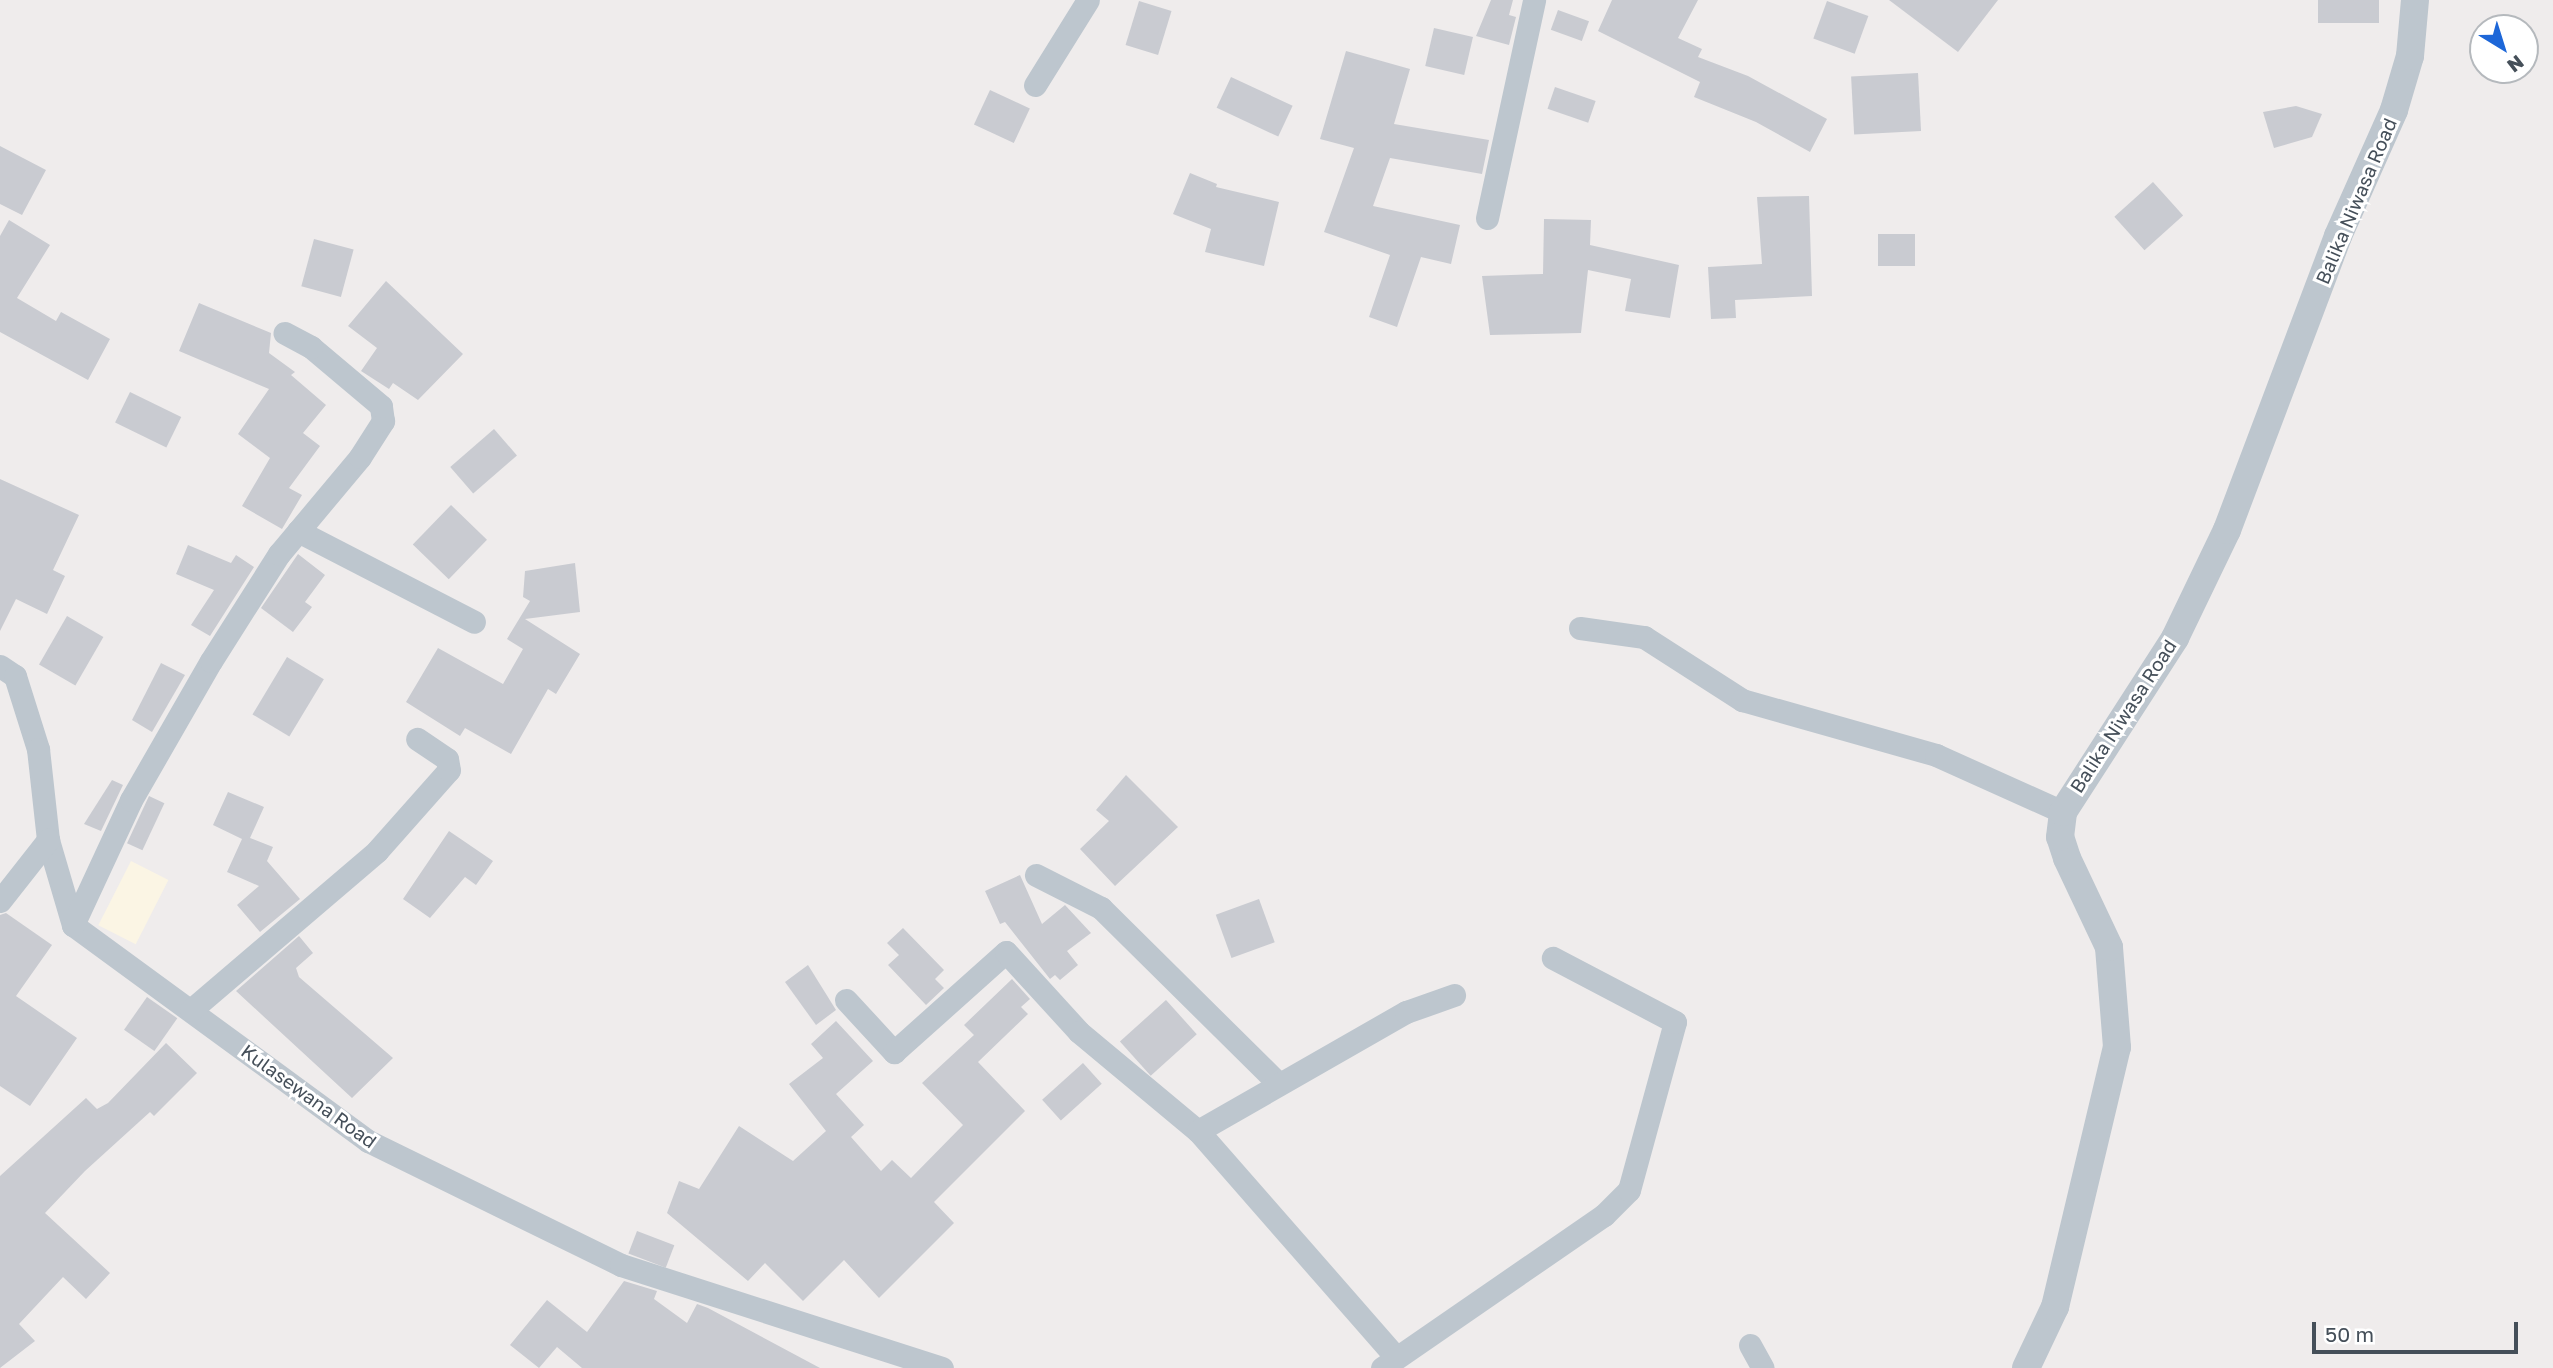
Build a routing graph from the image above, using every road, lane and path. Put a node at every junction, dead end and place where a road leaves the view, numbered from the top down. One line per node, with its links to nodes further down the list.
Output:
1 (1088, 0): 4 (street)
2 (1534, 0): 5 (street)
3 (2415, 0): 12 (street, Balika Niwasa Road)
4 (1035, 85)
5 (1487, 218)
6 (285, 333): 7 (street)
7 (298, 531): 8 (street); 16 (street)
8 (474, 622)
9 (1580, 628): 12 (street)
10 (0, 666): 13 (street)
11 (416, 739): 20 (street)
12 (2063, 811): 27 (street, Balika Niwasa Road)
13 (48, 840): 15 (street); 16 (street)
14 (1036, 875): 21 (street)
15 (0, 901)
16 (73, 925): 20 (street, Kulasewana Road)
17 (1553, 957): 24 (street)
18 (1454, 995): 21 (street)
19 (846, 1000): 22 (street)
20 (191, 1010): 25 (street, Kulasewana Road)
21 (1279, 1084): 22 (street)
22 (1198, 1131): 24 (street)
23 (1750, 1345): 26 (street)
24 (1389, 1362)
25 (942, 1368)
26 (1763, 1368)
27 (2026, 1368)

